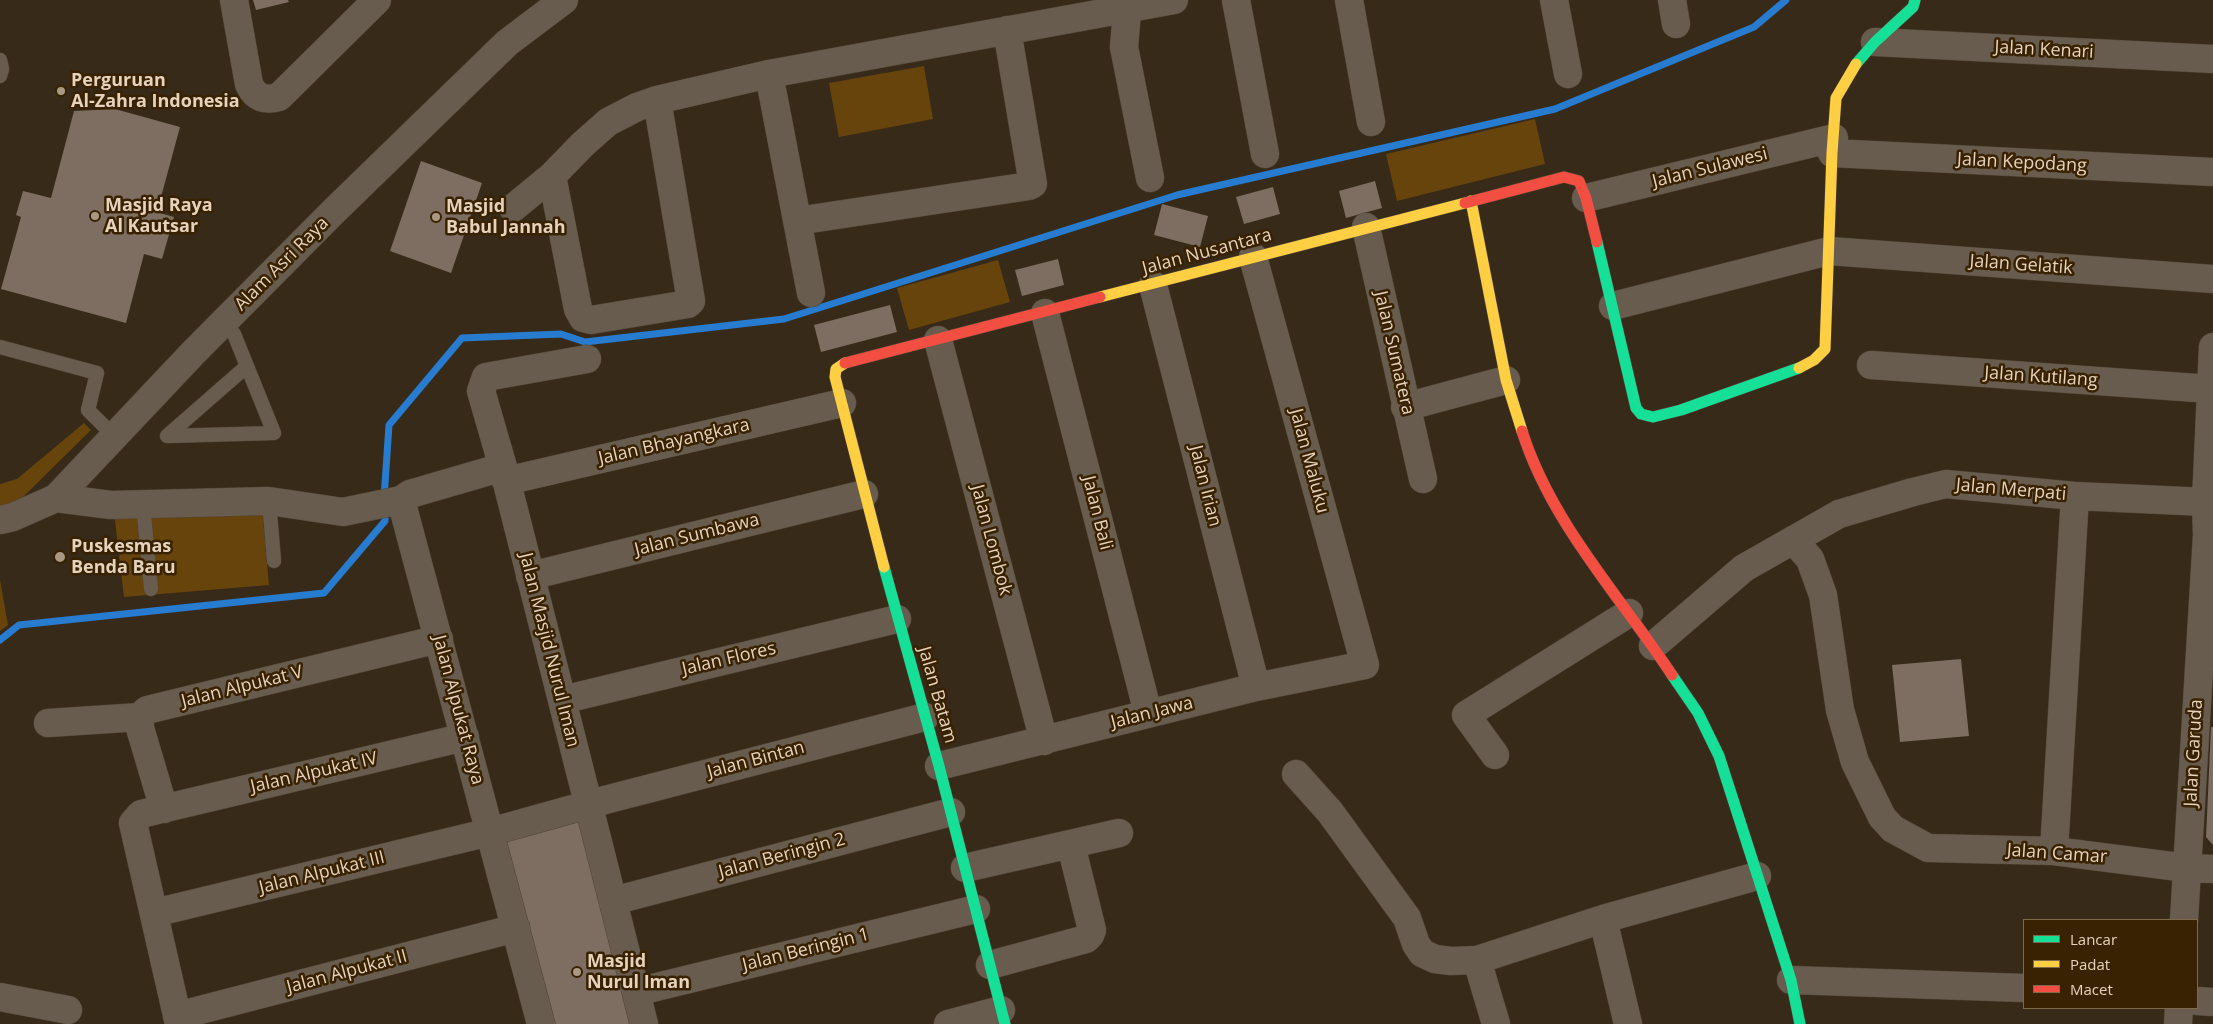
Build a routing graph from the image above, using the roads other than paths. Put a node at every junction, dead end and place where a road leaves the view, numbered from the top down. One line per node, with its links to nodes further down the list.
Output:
1 (234, 0): 11 (street)
2 (377, 0): 11 (street)
3 (564, 0): 39 (street, Alam Asri Raya)
4 (1174, 0): 9 (street)
5 (1236, 0): 23 (street)
6 (1349, 0): 21 (street)
7 (1554, 0): 18 (street)
8 (1915, 0): 13 (street)
9 (1128, 4): 10 (street); 14 (street)
10 (1098, 6): 12 (street); 14 (street)
11 (352, 12)
12 (1007, 30): 17 (street); 30 (street)
13 (1875, 42): 15 (street, Jalan Kenari); 22 (street)
14 (1124, 47): 26 (street)
15 (2213, 59)
16 (0, 60): 19 (lane)
17 (769, 74): 20 (street); 30 (street)
18 (1568, 74)
19 (0, 76)
20 (656, 100): 25 (street); 25 (street)
21 (1371, 122)
22 (1833, 146): 24 (street, Jalan Kepodang); 27 (street, Jalan Sulawesi); 32 (street)
23 (1265, 154)
24 (2213, 172)
25 (552, 176): 29 (street)
26 (1150, 178)
27 (1586, 198): 28 (street, Jalan Nusantara); 37 (street)
28 (1471, 201): 31 (street, Jalan Nusantara); 47 (street)
29 (513, 208)
30 (797, 221): 36 (street)
31 (1366, 227): 33 (street, Jalan Nusantara); 50 (street, Jalan Sumatera)
32 (1829, 251): 34 (street, Jalan Gelatik); 37 (street, Jalan Gelatik); 37 (street)
33 (1253, 257): 35 (street, Jalan Nusantara); 73 (street, Jalan Maluku)
34 (2213, 279)
35 (1153, 285): 38 (street, Jalan Nusantara); 74 (street, Jalan Irian)
36 (811, 293)
37 (1613, 306)
38 (1046, 313): 40 (street, Jalan Nusantara); 76 (street, Jalan Bali)
39 (223, 324): 45 (lane); 52 (street, Alam Asri Raya)
40 (938, 340): 46 (street, Jalan Nusantara); 81 (street, Jalan Lombok)
41 (0, 347): 52 (lane)
42 (2213, 347): 48 (street, Jalan Garuda)
43 (587, 359): 53 (street, Jalan Masjid Nurul Iman)
44 (1871, 365): 48 (street, Jalan Kutilang)
45 (247, 366): 45 (lane)
46 (835, 377): 49 (street, Jalan Batam)
47 (1506, 380): 50 (street); 68 (street)
48 (2211, 389): 51 (street, Jalan Garuda)
49 (842, 403): 53 (street, Jalan Bhayangkara); 55 (street, Jalan Batam)
50 (1405, 407): 54 (street, Jalan Sumatera)
51 (2212, 425): 60 (street, Jalan Garuda)
52 (114, 436): 57 (street, Alam Asri Raya)
53 (505, 474): 58 (street); 66 (street, Jalan Masjid Nurul Iman)
54 (1423, 479)
55 (864, 494): 66 (street, Jalan Sumbawa); 69 (street, Jalan Batam)
56 (2075, 496): 60 (street, Jalan Merpati); 64 (street, Jalan Merpati); 91 (street)
57 (56, 498): 61 (street); 62 (street, Alam Asri Raya)
58 (401, 500): 59 (street); 70 (street, Jalan Alpukat Raya)
59 (269, 501): 61 (street); 65 (lane)
60 (2206, 502): 63 (street, Jalan Garuda)
61 (143, 504): 67 (lane)
62 (0, 520)
63 (2210, 535): 71 (street, Jalan Garuda)
64 (1793, 540): 72 (street, Jalan Merpati); 91 (street, Jalan Camar)
65 (274, 561)
66 (530, 576): 75 (street, Jalan Masjid Nurul Iman)
67 (151, 589)
68 (1629, 613): 72 (street); 82 (street)
69 (897, 619): 75 (street, Jalan Flores); 78 (street, Jalan Batam)
70 (439, 639): 77 (street, Jalan Alpukat V); 80 (street, Jalan Alpukat Raya)
71 (2207, 639): 93 (street, Jalan Garuda)
72 (1653, 646): 94 (street)
73 (1365, 665): 74 (street, Jalan Jawa)
74 (1256, 686): 76 (street, Jalan Jawa)
75 (562, 700): 85 (street, Jalan Masjid Nurul Iman)
76 (1148, 713): 81 (street, Jalan Jawa)
77 (140, 717): 79 (street); 86 (street)
78 (925, 717): 83 (street, Jalan Batam); 85 (street, Jalan Bintan)
79 (48, 723)
80 (465, 737): 86 (street, Jalan Alpukat IV); 88 (street, Jalan Alpukat Raya)
81 (1044, 741): 83 (street, Jalan Jawa)
82 (1495, 755)
83 (939, 766): 87 (street, Jalan Batam)
84 (1296, 774): 101 (street)
85 (587, 805): 88 (street, Jalan Bintan); 95 (street, Jalan Masjid Nurul Iman)
86 (164, 809): 97 (street, Jalan Alpukat IV)
87 (951, 812): 92 (street, Jalan Batam); 95 (street, Jalan Beringin 2)
88 (490, 832): 97 (street, Jalan Alpukat III); 100 (street, Jalan Alpukat Raya)
89 (1119, 833): 90 (street)
90 (1071, 845): 92 (street); 102 (street)
91 (2054, 851): 93 (street, Jalan Camar)
92 (966, 868): 96 (street, Jalan Batam)
93 (2200, 868): 99 (street, Jalan Garuda)
94 (1757, 876): 98 (street); 103 (street)
95 (613, 901): 105 (street, Jalan Masjid Nurul Iman)
96 (976, 909): 102 (street, Jalan Batam); 105 (street, Jalan Beringin 1)
97 (154, 913): 112 (street)
98 (1603, 919): 101 (street); 117 (street)
99 (2184, 919)
100 (516, 928): 112 (street, Jalan Alpukat II); 113 (street, Jalan Alpukat Raya)
101 (1477, 960): 116 (street)
102 (990, 964): 111 (street, Jalan Batam)
103 (1791, 980): 104 (street); 118 (street)
104 (2023, 988)
105 (636, 992): 114 (street, Jalan Masjid Nurul Iman)
106 (0, 997): 110 (street)
107 (2198, 1001): 108 (street)
108 (2213, 1002)
109 (2179, 1009): 119 (street)
110 (68, 1010)
111 (1003, 1017): 115 (street)
112 (178, 1020)
113 (541, 1024)
114 (644, 1024)
115 (948, 1024)
116 (1496, 1024)
117 (1628, 1024)
118 (1800, 1024)
119 (2178, 1024)

